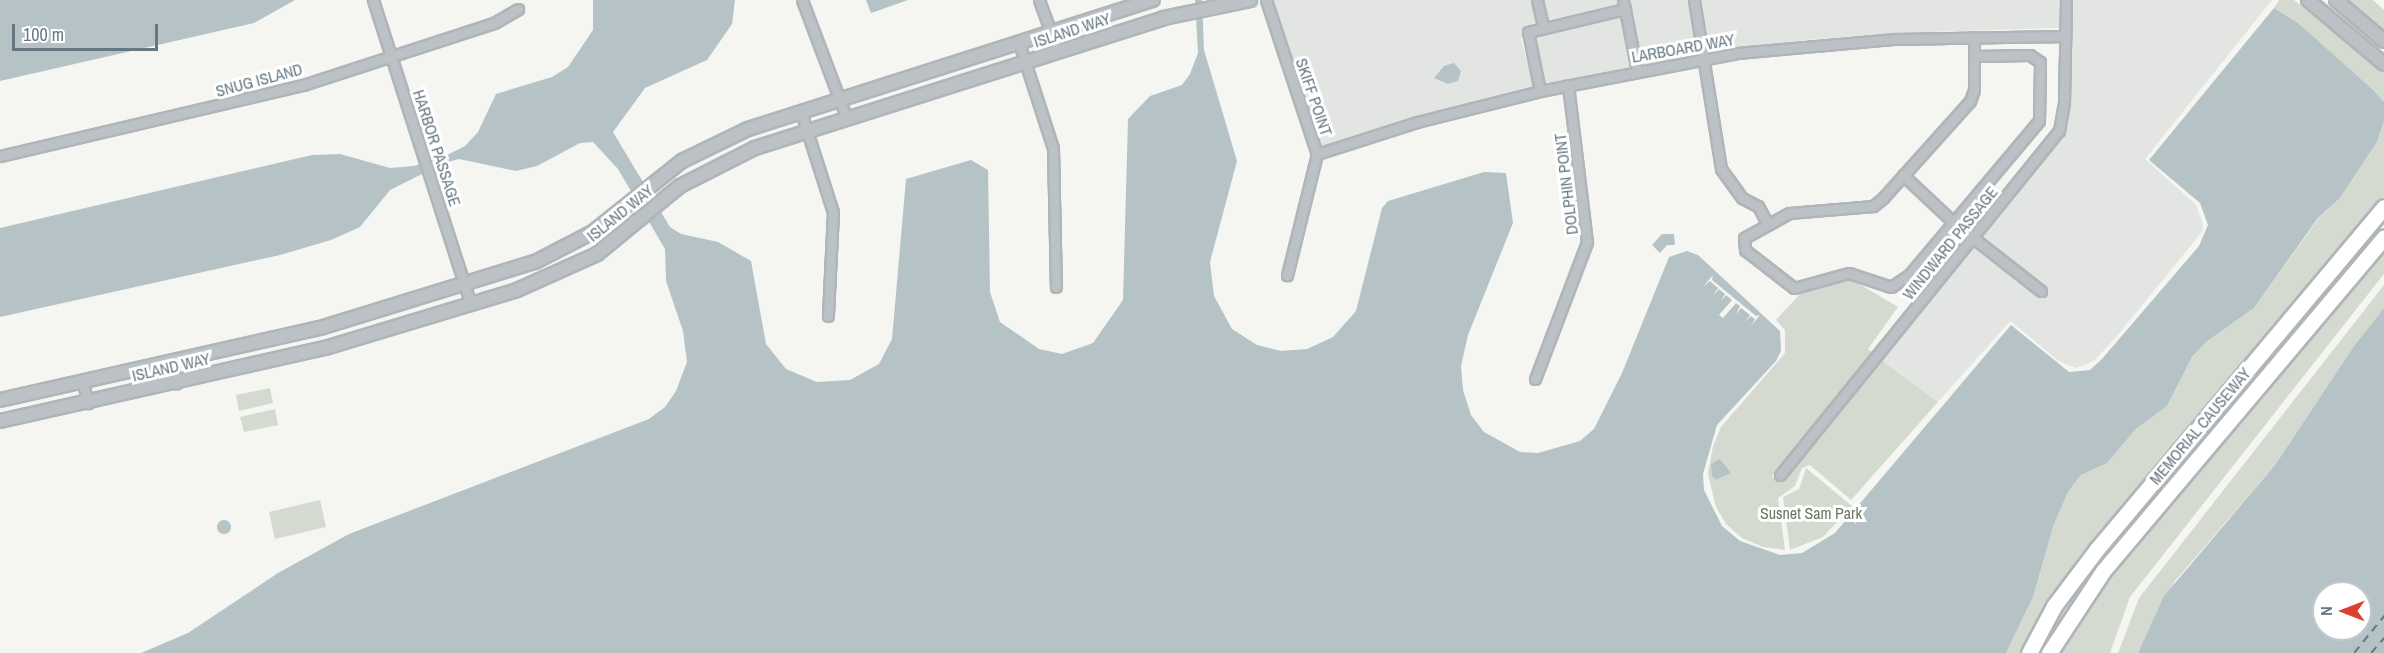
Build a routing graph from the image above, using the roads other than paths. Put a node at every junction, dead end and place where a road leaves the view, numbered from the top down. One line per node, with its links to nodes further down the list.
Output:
1 (373, 0): 22 (street, HARBOR PASSAGE)
2 (802, 0): 29 (street)
3 (1039, 0): 15 (street)
4 (1153, 0): 15 (street, ISLAND WAY)
5 (1250, 0): 20 (street, ISLAND WAY)
6 (1266, 0): 33 (street, SKIFF POINT)
7 (1537, 0): 14 (street)
8 (1694, 0): 23 (street)
9 (2066, 0): 17 (street, WINDWARD PASSAGE)
10 (2308, 0): 25 (street)
11 (2336, 0): 18 (street)
12 (1624, 4): 14 (street); 26 (street)
13 (518, 9): 22 (street, SNUG ISLAND)
14 (1543, 26): 28 (street)
15 (1052, 32): 19 (street, ISLAND WAY); 20 (street)
16 (1974, 36): 17 (street, LARBOARD WAY); 21 (street); 23 (street, LARBOARD WAY)
17 (2064, 36): 40 (street, WINDWARD PASSAGE)
18 (2384, 40)
19 (1019, 43): 24 (street); 29 (street, ISLAND WAY)
20 (1058, 52): 24 (street, ISLAND WAY)
21 (1975, 56): 35 (street); 37 (street)
22 (392, 58): 34 (street, SNUG ISLAND); 42 (street, HARBOR PASSAGE)
23 (1702, 60): 26 (street, LARBOARD WAY); 38 (street)
24 (1025, 62): 31 (street, ISLAND WAY); 43 (street)
25 (2384, 64)
26 (1637, 71): 27 (street, LARBOARD WAY)
27 (1568, 85): 28 (street, LARBOARD WAY); 49 (street, DOLPHIN POINT)
28 (1540, 91): 33 (street, LARBOARD WAY)
29 (840, 99): 30 (street, ISLAND WAY); 31 (street)
30 (801, 112): 32 (street); 42 (street, ISLAND WAY)
31 (847, 119): 32 (street, ISLAND WAY)
32 (808, 131): 45 (street, ISLAND WAY); 46 (street)
33 (1317, 154): 41 (street, SKIFF POINT)
34 (0, 156)
35 (1903, 175): 37 (street); 38 (street)
36 (2384, 207): 48 (main road, MEMORIAL CAUSEWAY)
37 (1953, 222): 38 (street); 40 (street)
38 (1768, 225)
39 (2384, 237): 52 (main road, MEMORIAL CAUSEWAY)
40 (1973, 239): 44 (street); 56 (street, WINDWARD PASSAGE)
41 (1287, 275)
42 (466, 285): 45 (street, HARBOR PASSAGE); 47 (street, ISLAND WAY)
43 (1056, 287)
44 (2041, 291)
45 (471, 305): 51 (street, ISLAND WAY)
46 (828, 316)
47 (172, 363): 50 (street, ISLAND WAY); 51 (street)
48 (2245, 372): 52 (street); 57 (main road, MEMORIAL CAUSEWAY)
49 (1535, 379)
50 (83, 383): 53 (street, ISLAND WAY); 54 (street)
51 (176, 384): 54 (street, ISLAND WAY)
52 (2259, 384): 58 (main road, MEMORIAL CAUSEWAY)
53 (0, 400)
54 (88, 403): 55 (street, ISLAND WAY)
55 (0, 421)
56 (1780, 475)
57 (2029, 653)
58 (2049, 653)

